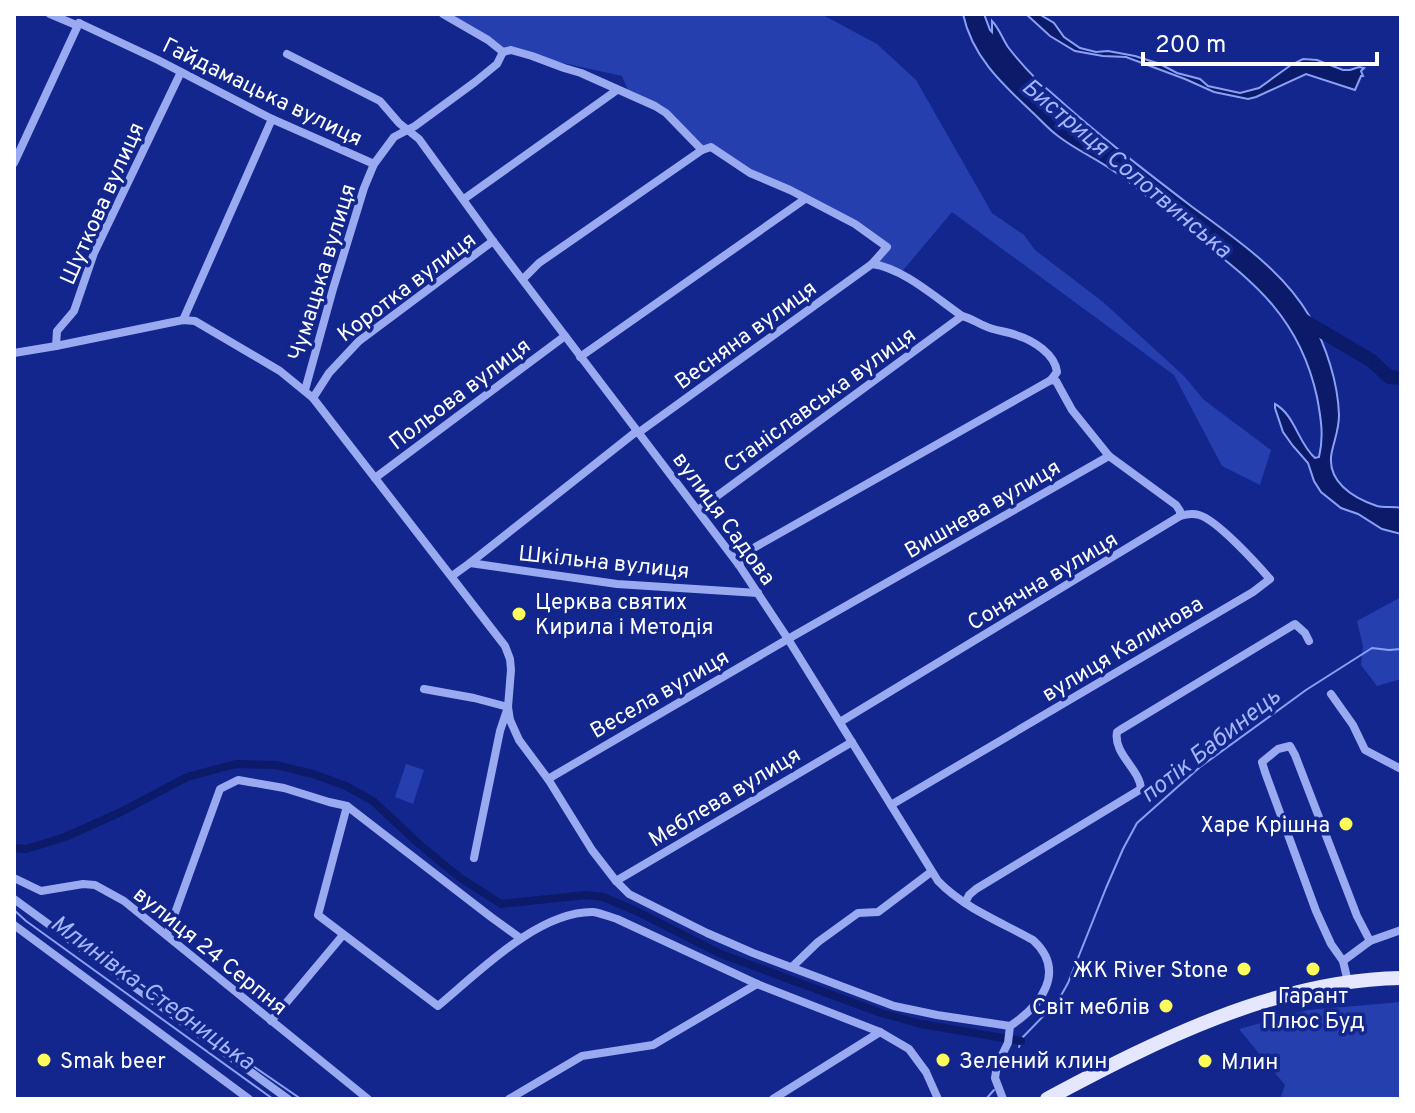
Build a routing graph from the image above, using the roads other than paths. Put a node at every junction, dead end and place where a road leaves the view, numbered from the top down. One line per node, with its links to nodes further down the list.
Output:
1 (50, 14): 3 (street, Гайдамацька вулиця)
2 (443, 14): 4 (street)
3 (78, 21): 6 (street, Гайдамацька вулиця); 11 (street)
4 (503, 52): 7 (street); 9 (street, Чумацька вулиця)
5 (287, 54): 9 (street, вулиця Садова)
6 (181, 72): 8 (street, Гайдамацька вулиця); 21 (street, Шуткова вулиця)
7 (617, 90): 10 (street); 13 (street)
8 (272, 119): 12 (street, Гайдамацька вулиця); 19 (street)
9 (407, 130): 12 (street, Чумацька вулиця); 13 (street, вулиця Садова)
10 (702, 150): 14 (street); 17 (street)
11 (14, 163)
12 (374, 164): 25 (street, Чумацька вулиця)
13 (464, 199): 15 (street, вулиця Садова)
14 (805, 199): 16 (street); 23 (street)
15 (493, 241): 17 (street, вулиця Садова); 26 (street, Коротка вулиця)
16 (872, 264): 18 (street); 27 (street, Весняна вулиця)
17 (523, 279): 20 (street, вулиця Садова)
18 (962, 316): 24 (street); 30 (street, Станіславська вулиця)
19 (183, 320): 21 (street); 25 (street)
20 (565, 336): 23 (street, вулиця Садова); 29 (street, Польова вулиця)
21 (56, 346): 22 (street)
22 (14, 353)
23 (580, 357): 27 (street, вулиця Садова)
24 (1051, 380): 28 (street); 33 (street)
25 (305, 390): 26 (street)
26 (313, 398): 29 (street)
27 (638, 432): 30 (street, вулиця Садова); 32 (street, Весняна вулиця)
28 (1109, 456): 31 (street); 36 (street, Вишнева вулиця)
29 (375, 478): 34 (street)
30 (698, 510): 33 (street, вулиця Садова)
31 (1180, 516): 41 (street, Сонячна вулиця); 45 (street, вулиця Калинова)
32 (470, 563): 34 (street); 35 (street, Шкільна вулиця)
33 (739, 565): 35 (street, вулиця Садова)
34 (452, 576): 40 (street)
35 (758, 593): 36 (street, вулиця Садова)
36 (788, 639): 41 (street, вулиця Садова); 44 (street, Весела вулиця)
37 (1309, 641): 52 (street)
38 (424, 689): 40 (street)
39 (1331, 694): 43 (street)
40 (508, 707): 44 (street); 47 (street)
41 (840, 722): 42 (street, вулиця Садова)
42 (852, 742): 45 (street, вулиця Садова); 50 (street, Меблева вулиця)
43 (1401, 769)
44 (548, 779): 50 (street)
45 (891, 805): 48 (street, вулиця Садова)
46 (347, 806): 55 (street); 56 (street); 57 (street)
47 (474, 858)
48 (931, 872): 52 (street, вулиця Садова); 60 (street)
49 (14, 878): 55 (street, вулиця 24 Серпня)
50 (616, 881): 60 (street)
51 (14, 899): 68 (street)
52 (965, 903): 65 (street, вулиця Садова)
53 (14, 925): 67 (street)
54 (1401, 930): 58 (street)
55 (167, 935): 64 (street, вулиця 24 Серпня)
56 (343, 935): 57 (street); 64 (street)
57 (520, 938): 63 (street)
58 (1370, 941): 59 (street); 59 (street)
59 (1343, 961): 62 (street)
60 (792, 967): 65 (street)
61 (1401, 978): 62 (main road)
62 (1348, 982): 74 (main road)
63 (757, 984): 66 (street); 70 (street)
64 (271, 1021): 69 (street, вулиця 24 Серпня)
65 (1009, 1029): 73 (street)
66 (880, 1032): 71 (street); 72 (street)
67 (249, 1099)
68 (288, 1099)
69 (368, 1099)
70 (509, 1099)
71 (773, 1099)
72 (938, 1099)
73 (1003, 1099)
74 (1047, 1099)

